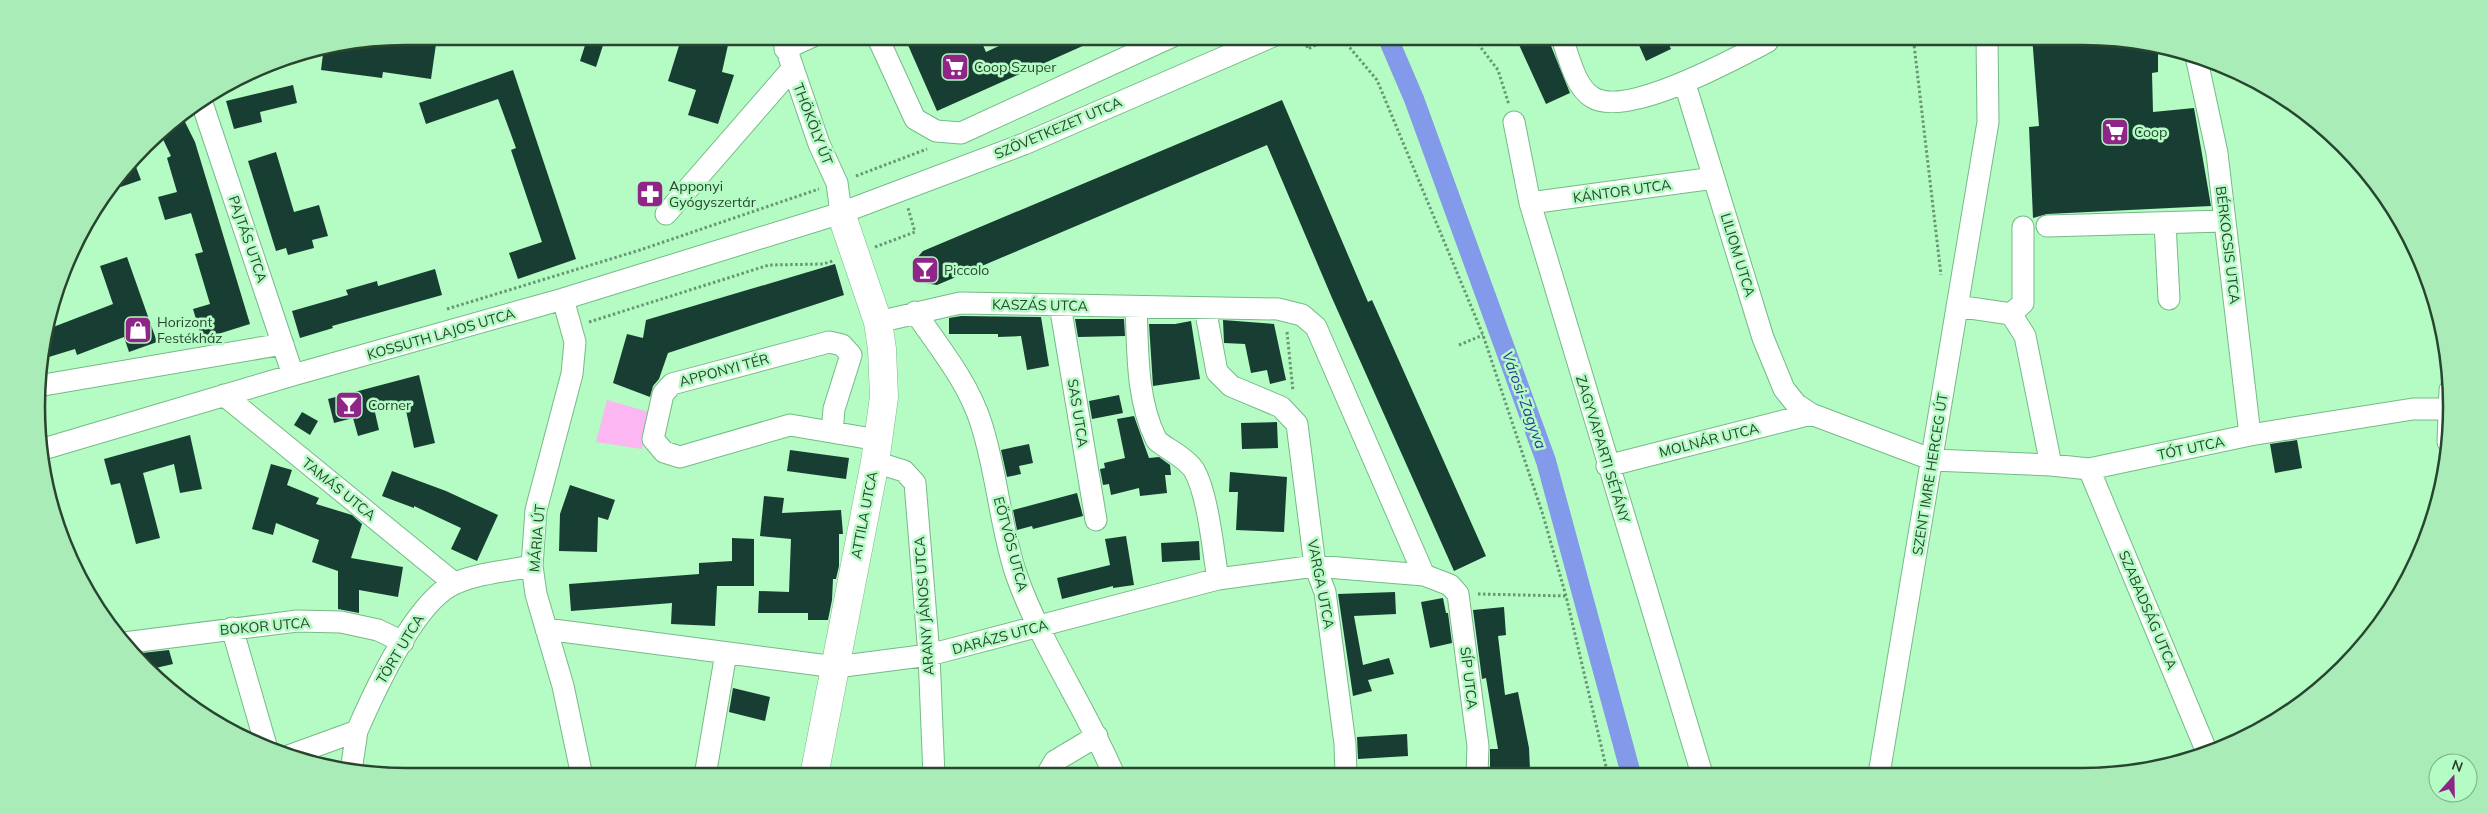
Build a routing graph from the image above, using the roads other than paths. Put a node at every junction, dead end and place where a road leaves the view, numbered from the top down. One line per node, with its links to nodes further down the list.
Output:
1 (785, 45): 9 (street, THÖKÖLY ÚT)
2 (881, 45): 3 (street)
3 (1152, 45)
4 (1252, 45): 15 (street, SZÖVETKEZET UTCA)
5 (1565, 45): 10 (street)
6 (1762, 45): 10 (street)
7 (1987, 45): 25 (street, SZENT IMRE HERCEG ÚT)
8 (2198, 64): 17 (street, BÉRKOCSIS UTCA)
9 (792, 69): 15 (street, THÖKÖLY ÚT); 16 (street)
10 (1685, 84): 13 (street, LILIOM UTCA)
11 (204, 108): 30 (street, PAJTÁS UTCA)
12 (1514, 122): 14 (street, ZAGYVAPARTI SÉTÁNY)
13 (1714, 178): 14 (street, KÁNTOR UTCA); 35 (street, LILIOM UTCA)
14 (1530, 203): 42 (street, ZAGYVAPARTI SÉTÁNY)
15 (840, 213): 21 (street, KOSSUTH LAJOS UTCA); 29 (main road, ATTILA UTCA)
16 (666, 214)
17 (2224, 221): 18 (street); 37 (street, BÉRKOCSIS UTCA)
18 (2165, 223): 19 (street); 22 (street)
19 (2047, 226)
20 (2023, 227): 28 (street)
21 (563, 299): 31 (street, KOSSUTH LAJOS UTCA); 45 (street, MÁRIA ÚT)
22 (2169, 299)
23 (1060, 305): 24 (street, KASZÁS UTCA); 27 (street, KASZÁS UTCA); 44 (street, SAS UTCA)
24 (1136, 306): 26 (street, KASZÁS UTCA); 48 (street)
25 (1957, 306): 28 (street); 40 (street, SZENT IMRE HERCEG ÚT)
26 (1205, 308): 46 (street, VARGA UTCA); 47 (street, KASZÁS UTCA)
27 (915, 312): 29 (street, KASZÁS UTCA); 51 (street, EÖTVÖS UTCA)
28 (2012, 314): 41 (street)
29 (878, 322): 39 (main road, ATTILA UTCA)
30 (283, 344): 31 (street, PAJTÁS UTCA); 32 (street)
31 (293, 375): 33 (street, KOSSUTH LAJOS UTCA)
32 (46, 385)
33 (224, 395): 38 (street, KOSSUTH LAJOS UTCA); 49 (street, TAMÁS UTCA)
34 (2443, 401): 37 (street, TÓT UTCA)
35 (1811, 414): 40 (street, LILIOM UTCA); 42 (street, MOLNÁR UTCA)
36 (832, 432): 36 (street, APPONYI TÉR); 39 (street, APPONYI TÉR)
37 (2250, 435): 43 (street, TÓT UTCA)
38 (47, 448)
39 (876, 451): 57 (street, ARANY JÁNOS UTCA); 58 (main road, ATTILA UTCA)
40 (1933, 460): 41 (street, TÓT UTCA); 74 (street, SZENT IMRE HERCEG ÚT)
41 (2051, 465): 43 (street, TÓT UTCA)
42 (1608, 466): 73 (street, ZAGYVAPARTI SÉTÁNY)
43 (2089, 469): 62 (street, SZABADSÁG UTCA)
44 (1096, 520)
45 (532, 566): 49 (street, TÖRT UTCA); 53 (street, MÁRIA ÚT)
46 (1315, 566): 47 (street, DARÁZS UTCA); 48 (street, DARÁZS UTCA); 71 (street, VARGA UTCA)
47 (1424, 576): 50 (street, DARÁZS UTCA)
48 (1218, 579): 51 (street, DARÁZS UTCA)
49 (454, 583): 55 (street, TÖRT UTCA)
50 (1454, 589): 72 (street, SÍP UTCA)
51 (1037, 627): 57 (street, DARÁZS UTCA); 60 (street, EÖTVÖS UTCA)
52 (232, 628): 54 (street, BOKOR UTCA); 55 (street, BOKOR UTCA); 61 (street)
53 (546, 629): 56 (street, DARÁZS UTCA); 65 (street, MÁRIA ÚT)
54 (132, 642)
55 (403, 642): 59 (street, TÖRT UTCA)
56 (726, 653): 58 (street, DARÁZS UTCA); 66 (street)
57 (929, 655): 58 (street, DARÁZS UTCA); 68 (street, ARANY JÁNOS UTCA)
58 (836, 667): 67 (main road, ATTILA UTCA)
59 (357, 731): 63 (street); 64 (street, TÖRT UTCA)
60 (1097, 736): 69 (street); 70 (street, EÖTVÖS UTCA)
61 (264, 738)
62 (2204, 746)
63 (299, 752)
64 (352, 764)
65 (580, 768)
66 (706, 768)
67 (816, 768)
68 (934, 768)
69 (1051, 768)
70 (1111, 768)
71 (1346, 768)
72 (1477, 768)
73 (1700, 768)
74 (1880, 768)

